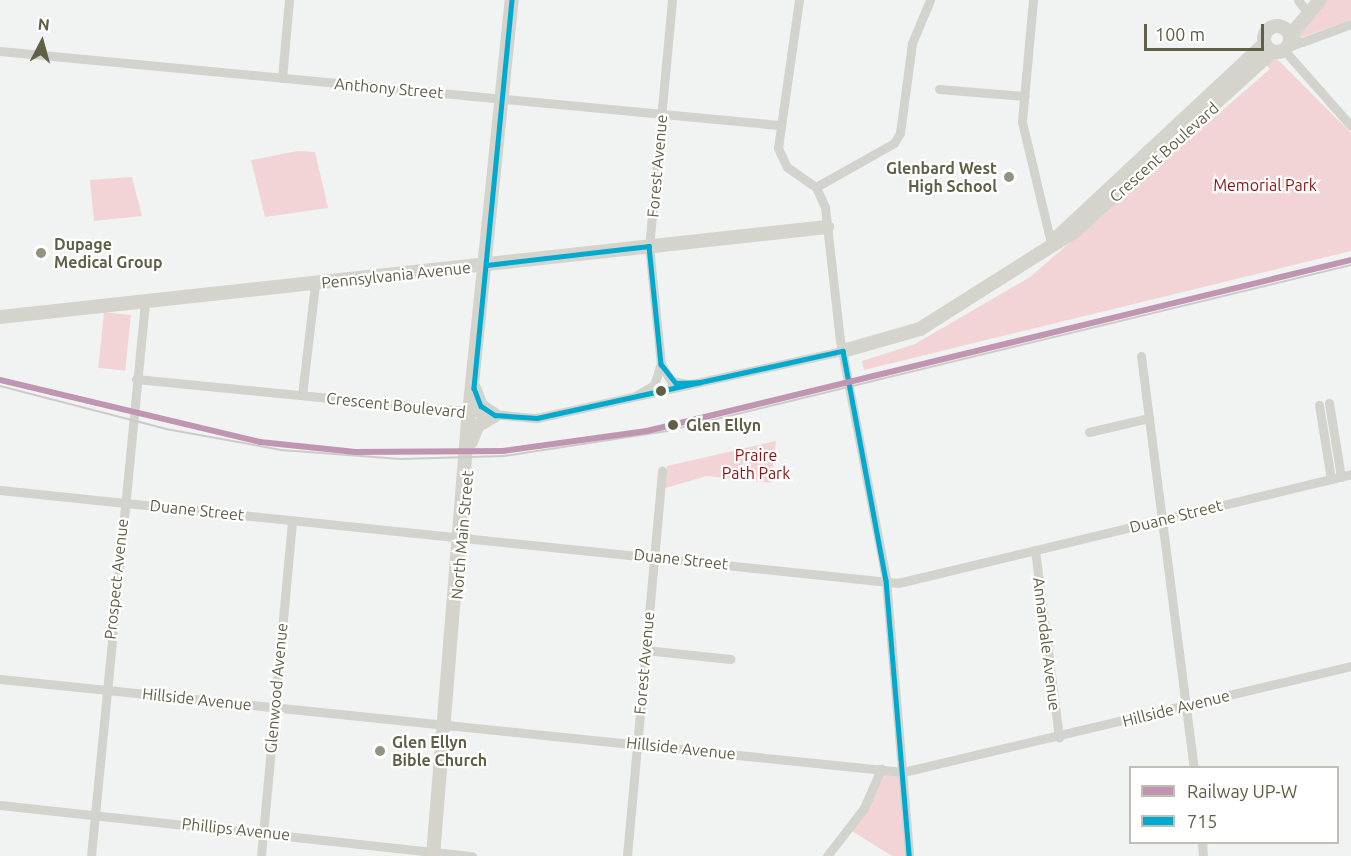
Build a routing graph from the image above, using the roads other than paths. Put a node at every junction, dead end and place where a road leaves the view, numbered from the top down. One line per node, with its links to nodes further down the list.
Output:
1 (289, 0): 13 (street)
2 (512, 0): 16 (street, North Main Street)
3 (672, 0): 17 (street, Forest Avenue)
4 (799, 0): 18 (street)
5 (930, 0): 20 (street)
6 (1033, 0): 15 (street)
7 (1298, 0): 9 (street)
8 (1320, 0): 9 (street, Crescent Boulevard)
9 (1303, 16): 11 (street, Crescent Boulevard)
10 (1351, 24): 11 (street)
11 (1284, 42): 19 (street); 22 (street, Crescent Boulevard)
12 (0, 51): 13 (street, Anthony Street)
13 (282, 78): 16 (street, Anthony Street)
14 (939, 89): 15 (street)
15 (1025, 96): 22 (street)
16 (502, 99): 17 (street, Anthony Street); 24 (street, North Main Street)
17 (662, 114): 18 (street, Anthony Street); 23 (street, Forest Avenue)
18 (778, 125): 20 (street)
19 (1351, 126)
20 (816, 187): 21 (street)
21 (827, 227): 23 (street, Pennsylvania Avenue); 28 (street)
22 (1051, 243): 28 (street, Crescent Boulevard)
23 (649, 246): 24 (street, Pennsylvania Avenue); 30 (street, Forest Avenue)
24 (487, 265): 25 (street, Pennsylvania Avenue); 33 (street, North Main Street)
25 (315, 284): 26 (street, Pennsylvania Avenue); 34 (street)
26 (145, 302): 27 (street, Pennsylvania Avenue); 31 (street, Prospect Avenue)
27 (0, 317)
28 (843, 351): 32 (street, Crescent Boulevard); 52 (street)
29 (1140, 356): 38 (street)
30 (661, 364): 32 (street); 35 (street)
31 (136, 379): 34 (street, Crescent Boulevard); 46 (street, Prospect Avenue)
32 (690, 384): 35 (street, Crescent Boulevard)
33 (474, 388): 36 (street, North Main Street); 37 (street)
34 (302, 395): 36 (street, Crescent Boulevard)
35 (627, 399): 37 (street, Crescent Boulevard)
36 (469, 413): 37 (street, Crescent Boulevard); 40 (street, North Main Street)
37 (495, 415): 40 (street)
38 (1149, 418): 39 (street); 47 (street)
39 (1089, 432)
40 (470, 444): 49 (street, North Main Street)
41 (662, 471): 51 (street, Forest Avenue)
42 (1351, 474): 43 (street, Duane Street)
43 (1341, 477): 44 (street, Duane Street); 44 (street)
44 (1331, 479): 47 (street, Duane Street)
45 (0, 490): 46 (street, Duane Street)
46 (124, 503): 48 (street, Duane Street); 57 (street, Prospect Avenue)
47 (1164, 519): 50 (street, Duane Street); 59 (street)
48 (292, 520): 49 (street, Duane Street); 58 (street, Glenwood Avenue)
49 (461, 537): 51 (street, Duane Street); 60 (street, North Main Street)
50 (1035, 550): 52 (street, Duane Street); 61 (street, Annandale Avenue)
51 (653, 557): 52 (street, Duane Street); 53 (street, Forest Avenue)
52 (886, 580): 65 (street)
53 (645, 650): 54 (street); 62 (street, Forest Avenue)
54 (731, 659)
55 (1351, 666): 59 (street, Hillside Avenue)
56 (0, 679): 57 (street, Hillside Avenue)
57 (106, 690): 58 (street, Hillside Avenue); 67 (street, Prospect Avenue)
58 (273, 706): 60 (street, Hillside Avenue); 68 (street, Glenwood Avenue)
59 (1186, 706): 61 (street, Hillside Avenue); 63 (street)
60 (443, 724): 62 (street, Hillside Avenue); 69 (street, North Main Street)
61 (1059, 737): 65 (street, Hillside Avenue)
62 (637, 743): 64 (street, Hillside Avenue); 73 (street, Forest Avenue)
63 (1194, 766)
64 (881, 769): 65 (street, Hillside Avenue); 74 (street)
65 (903, 772): 75 (street)
66 (0, 805): 67 (street, Phillips Avenue)
67 (94, 815): 68 (street, Phillips Avenue); 70 (street, Prospect Avenue)
68 (264, 832): 69 (street, Phillips Avenue); 71 (street, Glenwood Avenue)
69 (434, 853): 72 (street, Phillips Avenue)
70 (91, 856)
71 (261, 856)
72 (472, 856)
73 (627, 856)
74 (827, 856)
75 (909, 856)

